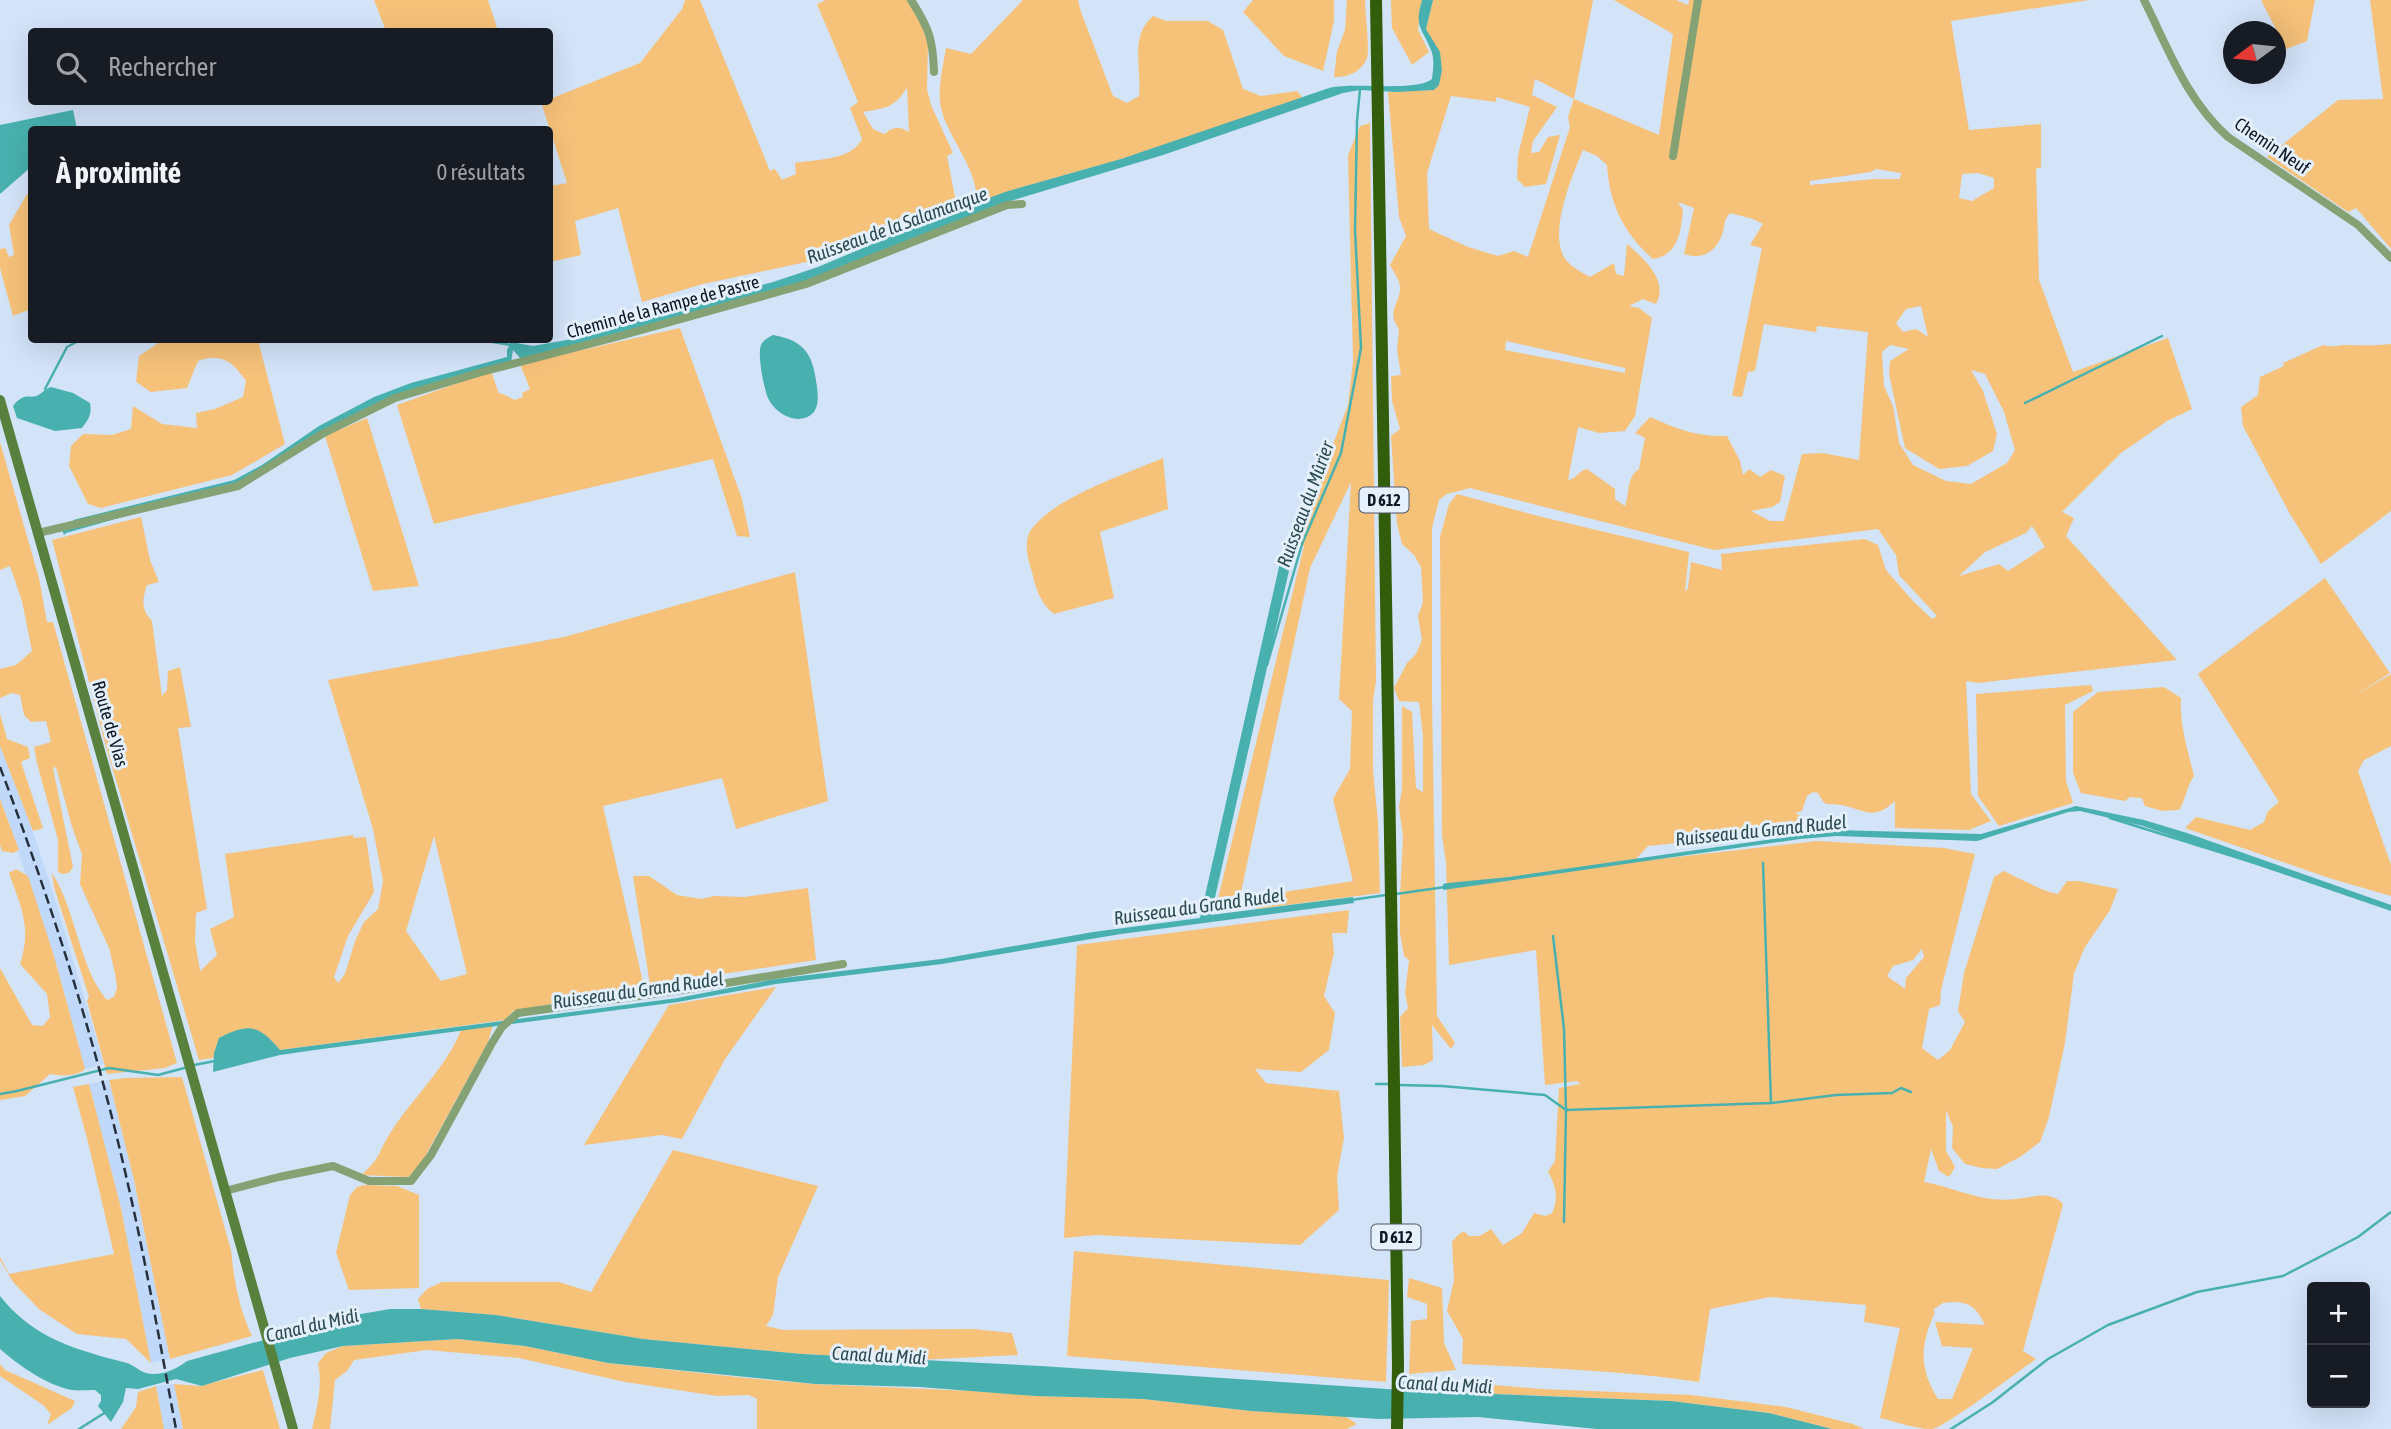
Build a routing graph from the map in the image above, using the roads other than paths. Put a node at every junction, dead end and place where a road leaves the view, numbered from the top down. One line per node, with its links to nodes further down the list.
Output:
1 (911, 0): 5 (street)
2 (1376, 0): 14 (highway, D 612)
3 (1698, 0): 6 (street)
4 (2144, 0): 8 (street, Chemin Neuf)
5 (934, 72)
6 (1673, 156)
7 (1022, 204): 10 (street, Chemin de la Rampe de Pastre)
8 (2391, 258)
9 (1, 404): 10 (main road, Route de Vias)
10 (38, 533): 12 (main road, Route de Vias)
11 (843, 964): 12 (street)
12 (225, 1191): 13 (main road, Route de Vias)
13 (293, 1429)
14 (1397, 1429)

